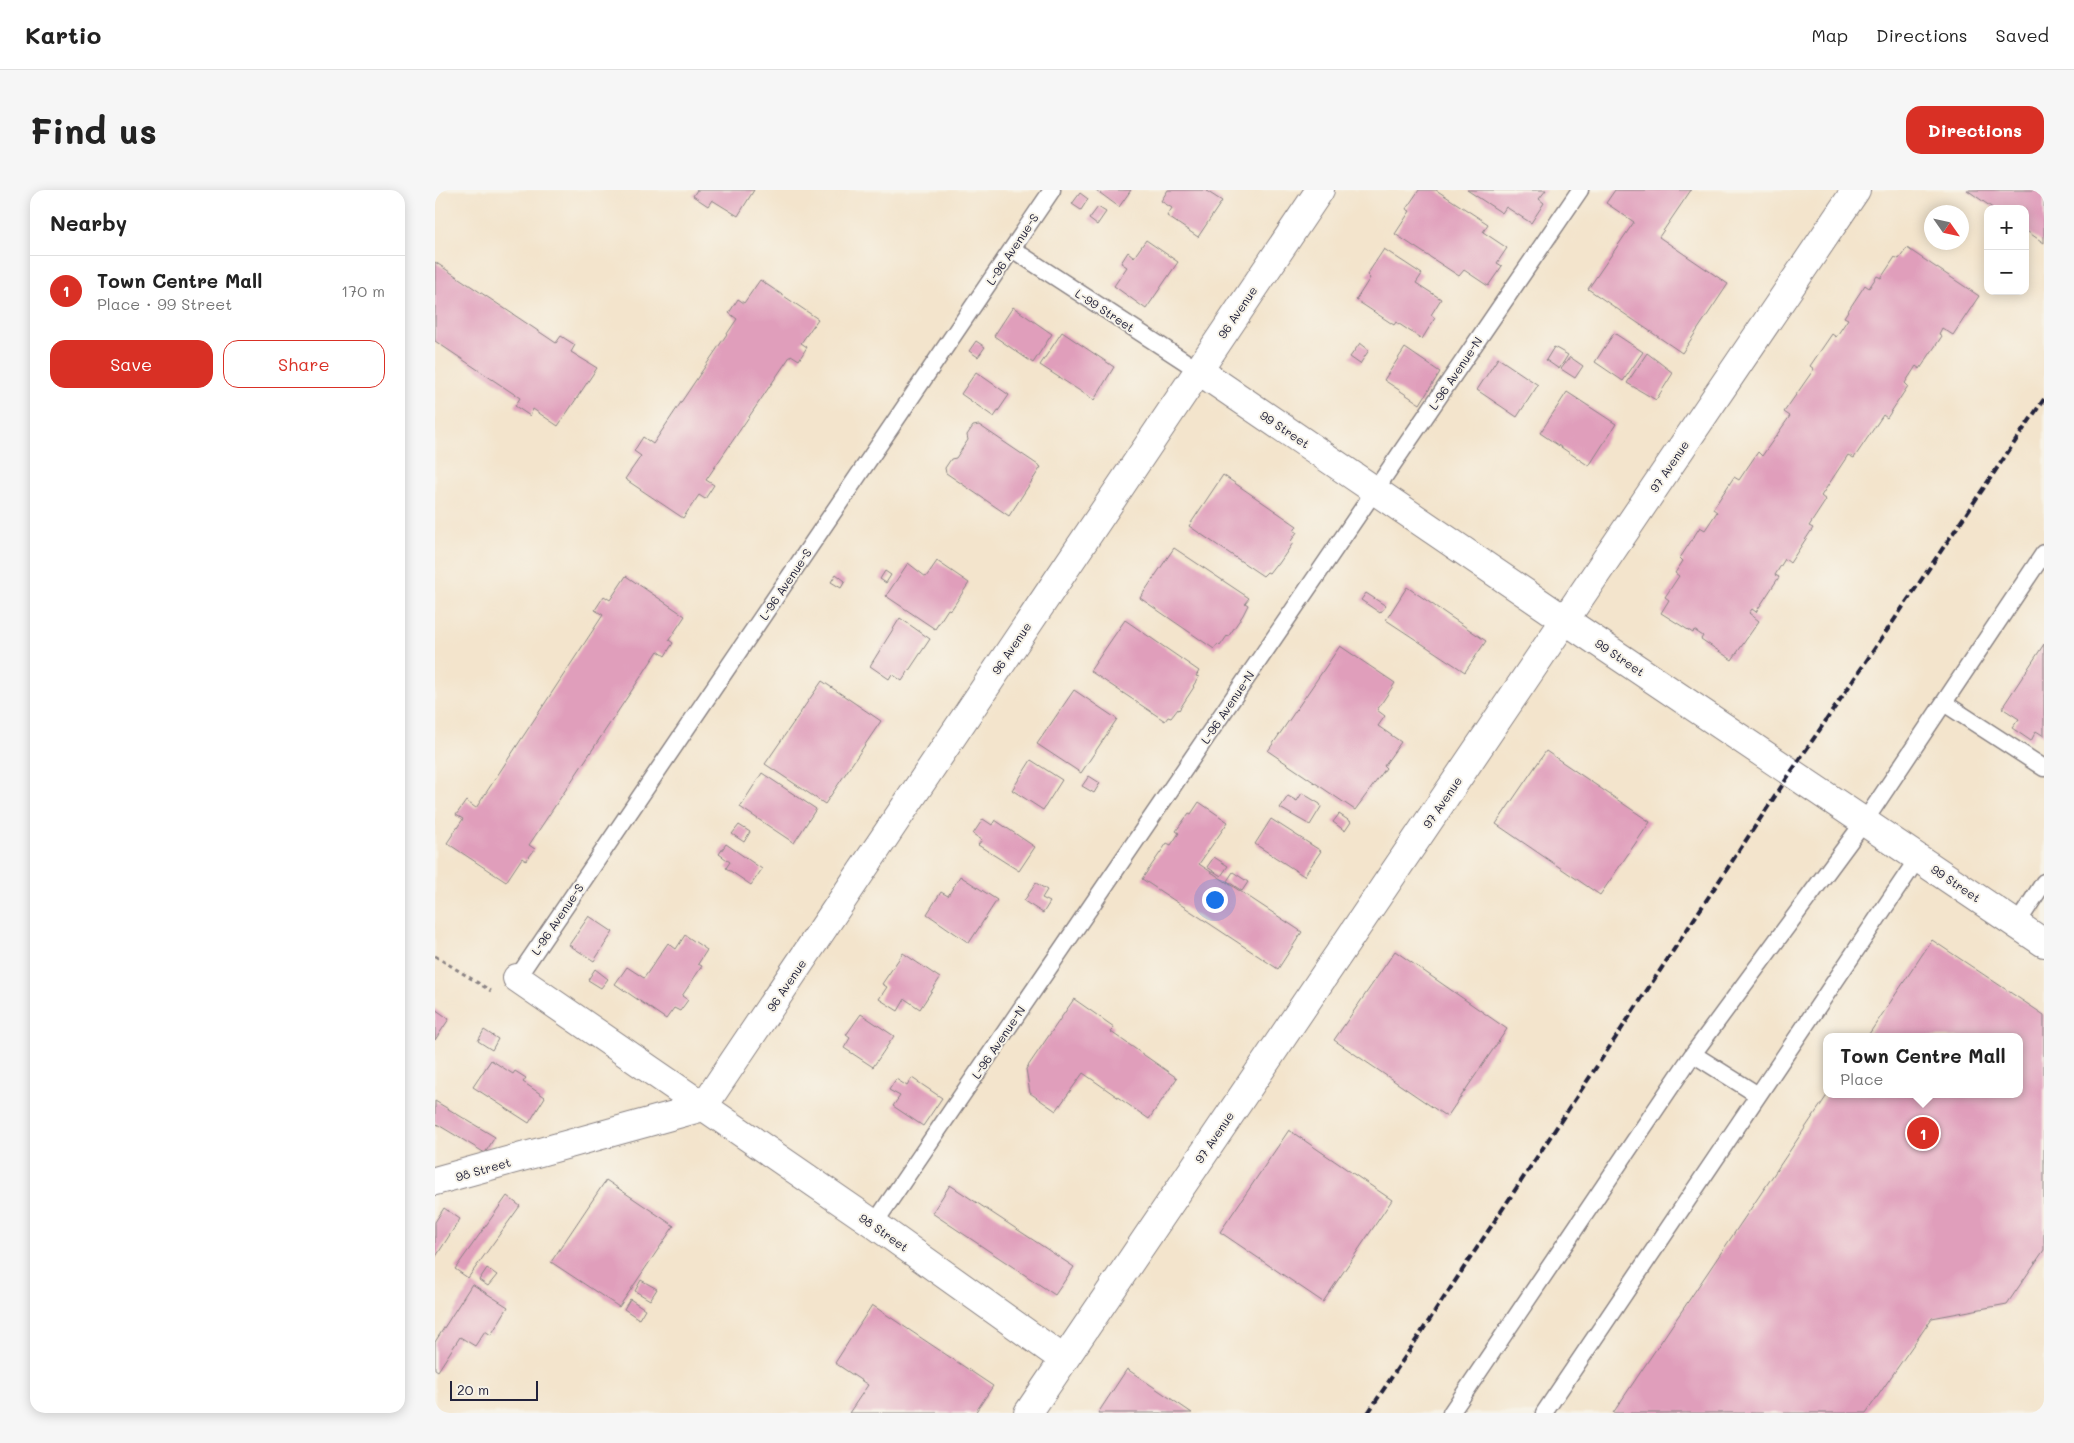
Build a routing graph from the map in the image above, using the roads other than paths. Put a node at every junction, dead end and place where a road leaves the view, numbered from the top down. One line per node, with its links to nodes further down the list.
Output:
1 (1053, 190): 5 (lane, L-96 Avenue-S)
2 (1320, 190): 6 (street, 96 Avenue)
3 (1580, 190): 7 (lane, L-96 Avenue-N)
4 (1856, 190): 9 (street, 97 Avenue)
5 (1012, 249): 6 (lane, L-99 Street); 17 (lane, L-96 Avenue-S)
6 (1198, 370): 7 (street, 99 Street); 20 (street, 96 Avenue)
7 (1375, 490): 9 (street, 99 Street); 22 (lane, L-96 Avenue-N)
8 (2044, 553): 10 (lane)
9 (1565, 620): 12 (street, 99 Street); 23 (street, 97 Avenue)
10 (1944, 703): 11 (lane); 12 (lane)
11 (2044, 768)
12 (1864, 822): 13 (street, 99 Street); 18 (lane)
13 (1918, 858): 15 (street, 99 Street); 19 (lane)
14 (2044, 882): 15 (lane)
15 (2017, 924): 16 (street, 99 Street)
16 (2044, 942)
17 (517, 978): 20 (street, 98 Street)
18 (1693, 1054): 19 (lane); 25 (lane)
19 (1758, 1095): 26 (lane)
20 (703, 1107): 21 (street, 98 Street); 22 (street, 98 Street)
21 (440, 1177)
22 (874, 1224): 23 (street, 98 Street)
23 (1063, 1359): 24 (street, 97 Avenue)
24 (1028, 1413)
25 (1451, 1413)
26 (1544, 1413)

